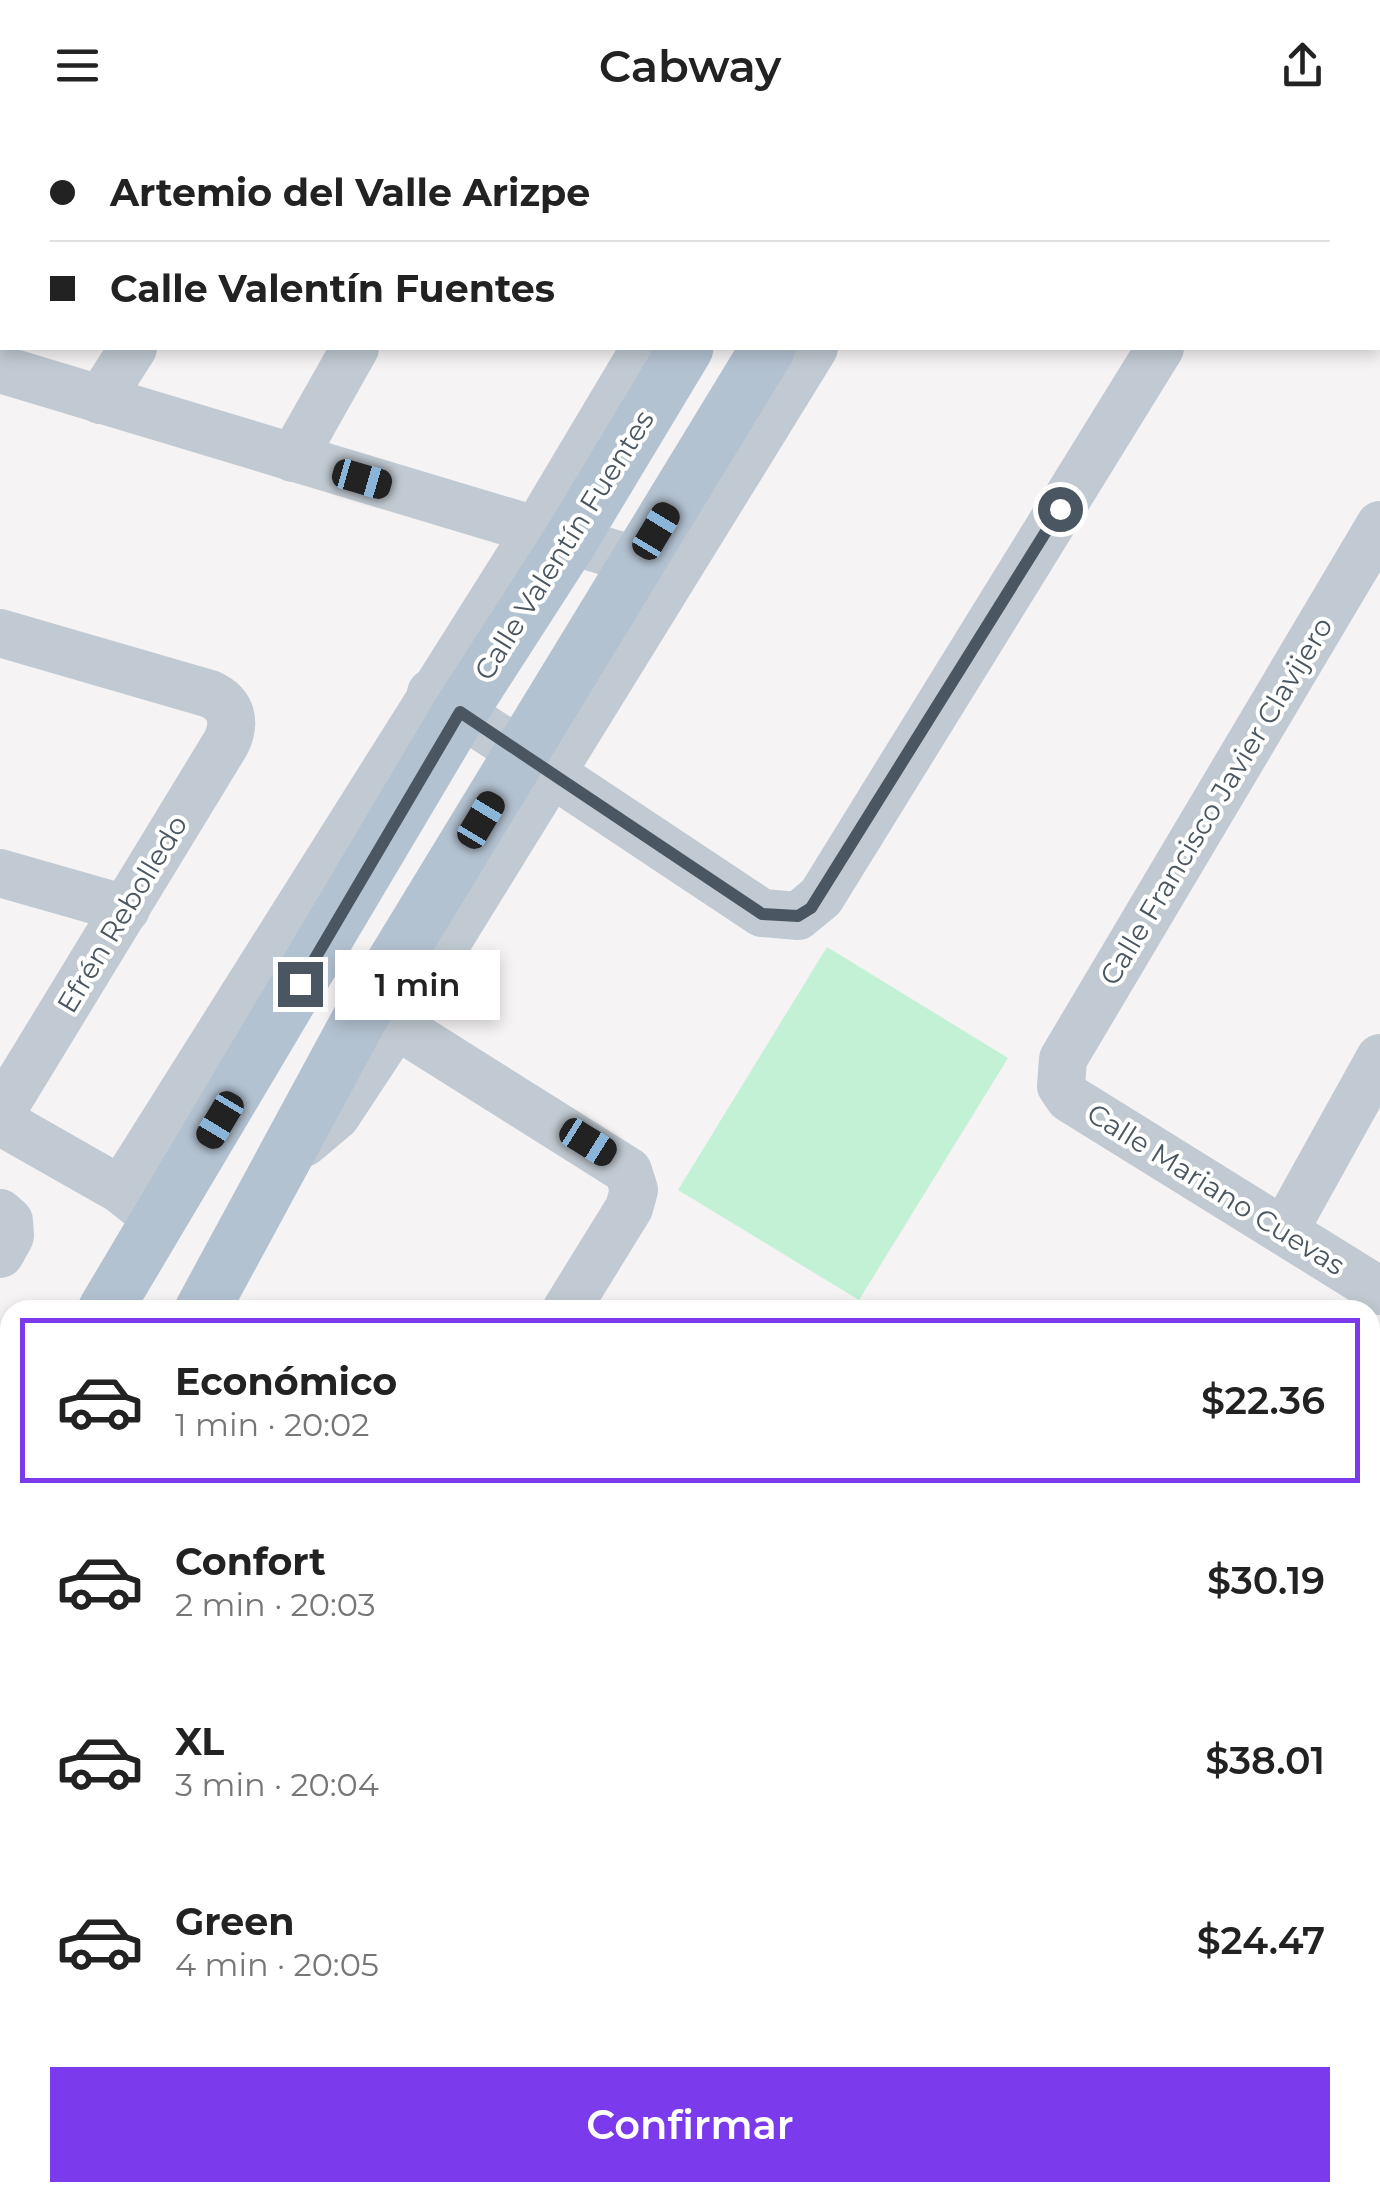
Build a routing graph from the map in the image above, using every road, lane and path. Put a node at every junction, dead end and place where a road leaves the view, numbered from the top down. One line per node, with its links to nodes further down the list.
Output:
1 (131, 350): 9 (street)
2 (354, 350): 10 (street)
3 (644, 350): 12 (street)
4 (685, 350): 12 (main road, Calle Valentín Fuentes)
5 (767, 350): 13 (main road)
6 (813, 350): 16 (street)
7 (1159, 350): 16 (street)
8 (0, 370): 9 (street)
9 (100, 400): 10 (street)
10 (293, 458): 12 (street)
11 (1380, 525): 21 (street, Calle Francisco Javier Clavijero)
12 (553, 536): 13 (street); 15 (main road, Calle Valentín Fuentes)
13 (638, 561): 16 (main road)
14 (0, 633): 18 (street, Efrén Rebolledo)
15 (445, 703): 16 (street); 24 (main road, Calle Valentín Fuentes)
16 (536, 765): 19 (street); 23 (main road)
17 (0, 874): 18 (street)
18 (126, 909): 22 (street, Efrén Rebolledo)
19 (396, 1024): 23 (street); 31 (street)
20 (1380, 1058): 26 (street)
21 (1061, 1080): 26 (street, Calle Mariano Cuevas)
22 (0, 1118): 24 (street)
23 (282, 1162): 30 (main road)
24 (140, 1206): 29 (main road, Calle Valentín Fuentes)
25 (0, 1214): 27 (street)
26 (1284, 1231): 28 (street, Calle Mariano Cuevas)
27 (0, 1254)
28 (1380, 1291)
29 (108, 1300)
30 (207, 1300)
31 (572, 1300)

